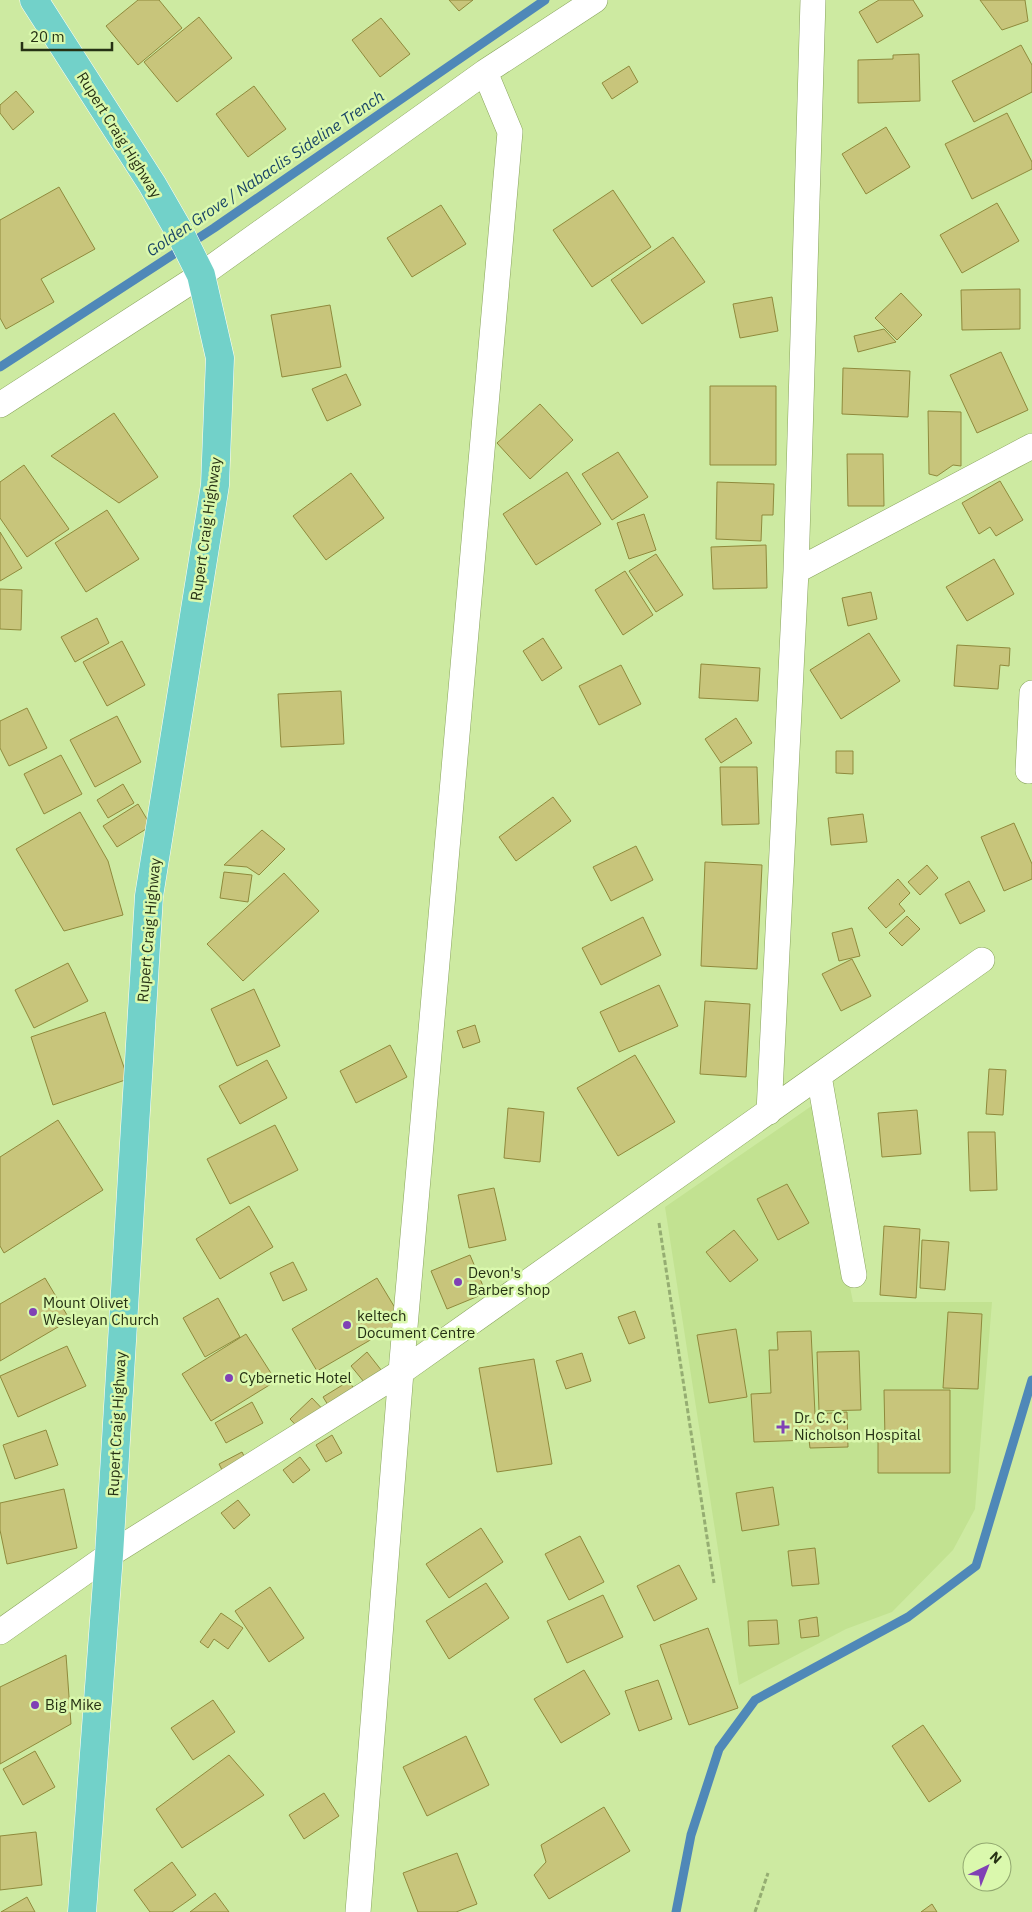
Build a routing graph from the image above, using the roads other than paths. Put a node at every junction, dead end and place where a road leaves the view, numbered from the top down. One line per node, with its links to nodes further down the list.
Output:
1 (34, 0): 5 (main road, Rupert Craig Highway)
2 (813, 0): 8 (street)
3 (581, 4): 4 (street)
4 (485, 72): 5 (street); 15 (street)
5 (201, 275): 6 (street); 16 (main road, Rupert Craig Highway)
6 (0, 405)
7 (1032, 446): 8 (street)
8 (796, 571): 13 (street)
9 (1032, 693): 10 (street)
10 (1028, 770)
11 (982, 960): 12 (street)
12 (819, 1076): 13 (street); 14 (street)
13 (769, 1112): 15 (street)
14 (854, 1275)
15 (401, 1372): 16 (street); 19 (street)
16 (110, 1555): 17 (street); 18 (main road, Rupert Craig Highway)
17 (0, 1632)
18 (82, 1912)
19 (358, 1912)

